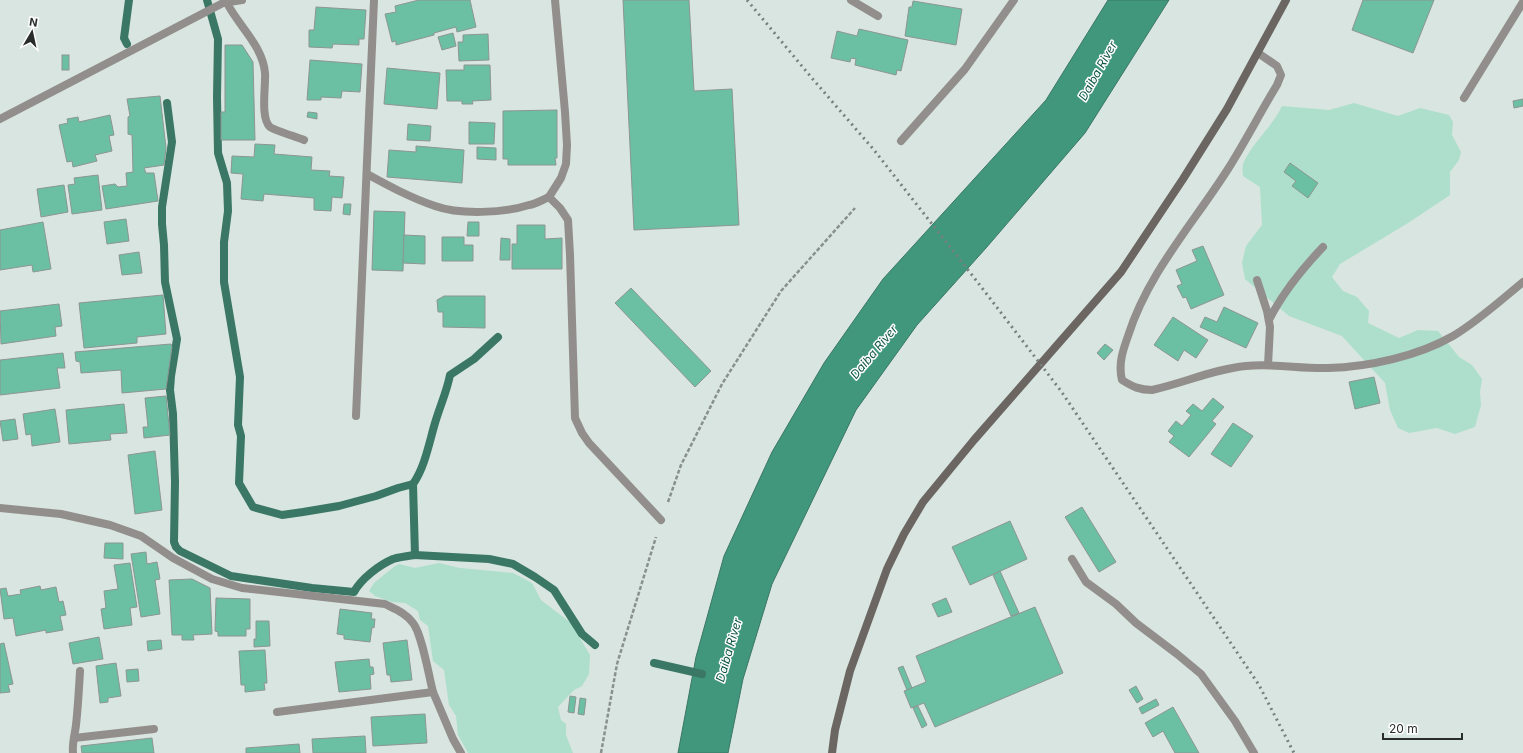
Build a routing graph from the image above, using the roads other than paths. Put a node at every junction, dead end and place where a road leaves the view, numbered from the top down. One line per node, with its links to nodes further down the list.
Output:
1 (242, 0): 8 (street)
2 (374, 0): 15 (street)
3 (555, 0): 16 (street)
4 (851, 0): 9 (street)
5 (1014, 0): 14 (street)
6 (1286, 0): 10 (street)
7 (1523, 2): 11 (street)
8 (223, 4): 12 (street); 13 (street)
9 (878, 16)
10 (1258, 53): 21 (street); 33 (street)
11 (1464, 98)
12 (0, 119)
13 (304, 140)
14 (901, 141)
15 (367, 174): 16 (street); 22 (street)
16 (549, 197): 24 (street)
17 (1323, 247): 20 (street)
18 (1257, 280): 20 (street)
19 (1523, 282): 21 (street)
20 (1269, 320): 21 (street)
21 (1268, 365)
22 (356, 416)
23 (0, 508): 27 (street)
24 (661, 520)
25 (1072, 559): 34 (street)
26 (80, 671): 30 (street)
27 (433, 692): 28 (street); 32 (street)
28 (277, 712)
29 (154, 729): 30 (street)
30 (74, 738): 31 (street)
31 (73, 753)
32 (461, 753)
33 (832, 753)
34 (1254, 753)

